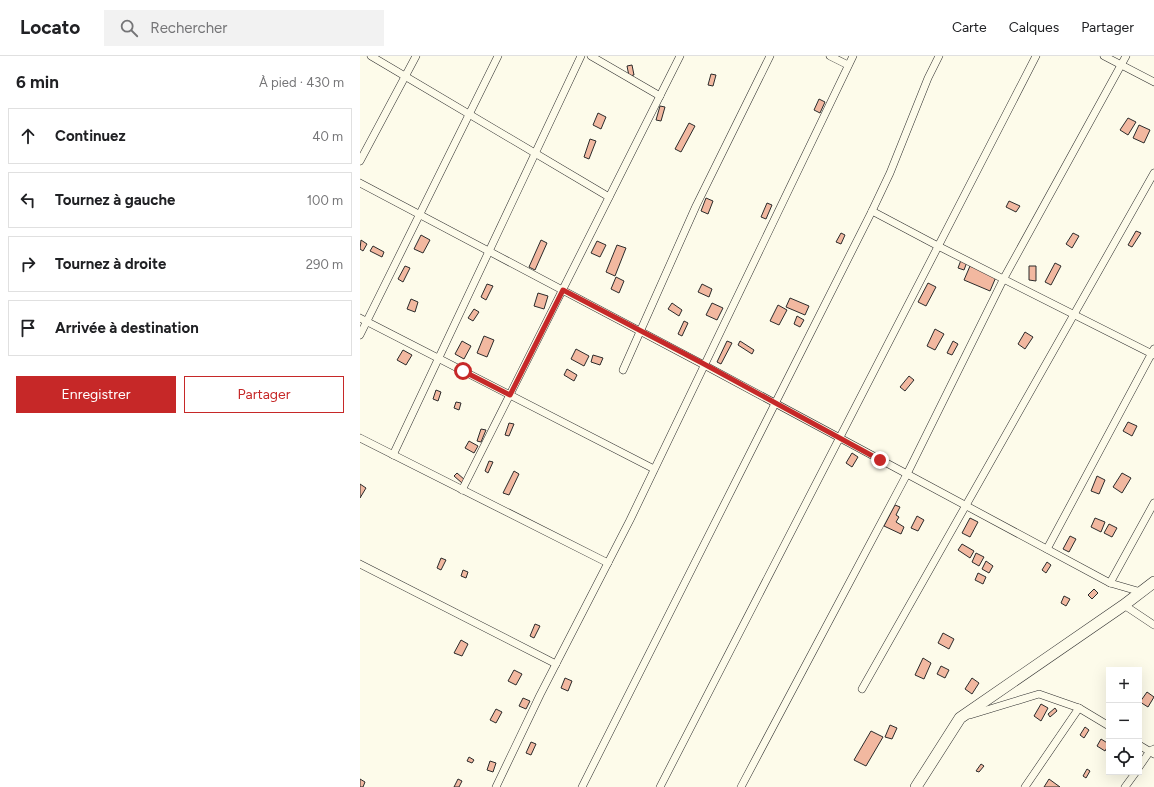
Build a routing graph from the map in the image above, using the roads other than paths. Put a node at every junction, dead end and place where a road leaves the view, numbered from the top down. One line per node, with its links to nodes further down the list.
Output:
1 (371, 56): 16 (street)
2 (416, 56): 16 (street)
3 (498, 56): 19 (street)
4 (581, 56): 20 (street)
5 (591, 56): 18 (street)
6 (680, 56): 18 (street)
7 (770, 56): 33 (street)
8 (830, 56): 14 (street)
9 (853, 56): 14 (street)
10 (939, 56): 25 (street)
11 (1036, 56): 27 (street)
12 (1104, 56): 15 (street)
13 (1126, 56): 15 (street)
14 (848, 65): 37 (street)
15 (1121, 65): 17 (street); 29 (street)
16 (405, 76): 19 (street); 21 (street)
17 (1154, 82)
18 (660, 96): 24 (street)
19 (469, 114): 20 (street); 26 (street)
20 (536, 154): 24 (street); 28 (street)
21 (360, 161)
22 (1154, 173): 31 (street)
23 (360, 183): 26 (street)
24 (609, 197): 30 (street)
25 (872, 211): 27 (street); 40 (street)
26 (420, 214): 28 (street); 32 (street)
27 (938, 246): 29 (street); 42 (street)
28 (490, 251): 30 (street); 36 (street)
29 (1004, 278): 31 (street); 45 (street)
30 (563, 290): 33 (street); 39 (street)
31 (1074, 314): 35 (street); 48 (street)
32 (363, 320): 34 (street); 36 (street)
33 (640, 332): 37 (street); 38 (street)
34 (360, 335)
35 (1153, 352): 49 (street)
36 (439, 358): 39 (street); 43 (street)
37 (704, 364): 40 (street); 44 (street)
38 (623, 370)
39 (510, 395): 44 (street); 46 (street)
40 (775, 403): 42 (street); 67 (street)
41 (360, 438): 43 (street)
42 (839, 438): 45 (street); 68 (street)
43 (393, 455): 46 (street)
44 (654, 469): 50 (street)
45 (907, 474): 48 (street); 69 (street)
46 (462, 490): 50 (street)
47 (1154, 503): 52 (street)
48 (966, 506): 49 (street); 58 (street)
49 (1047, 549): 52 (street)
50 (608, 563): 57 (street)
51 (360, 564): 57 (street)
52 (1110, 582): 54 (street)
53 (1154, 582): 54 (street)
54 (1141, 592): 55 (street)
55 (1124, 605): 56 (street); 60 (street)
56 (1154, 625)
57 (556, 664): 66 (street)
58 (862, 689)
59 (1080, 708): 60 (street); 61 (street); 71 (street)
60 (960, 718): 70 (street)
61 (1106, 724)
62 (1142, 746): 63 (street)
63 (1153, 751): 64 (street)
64 (1142, 764)
65 (1134, 775): 72 (street)
66 (496, 787)
67 (582, 787)
68 (660, 787)
69 (741, 787)
70 (916, 787)
71 (1025, 787)
72 (1125, 787)

